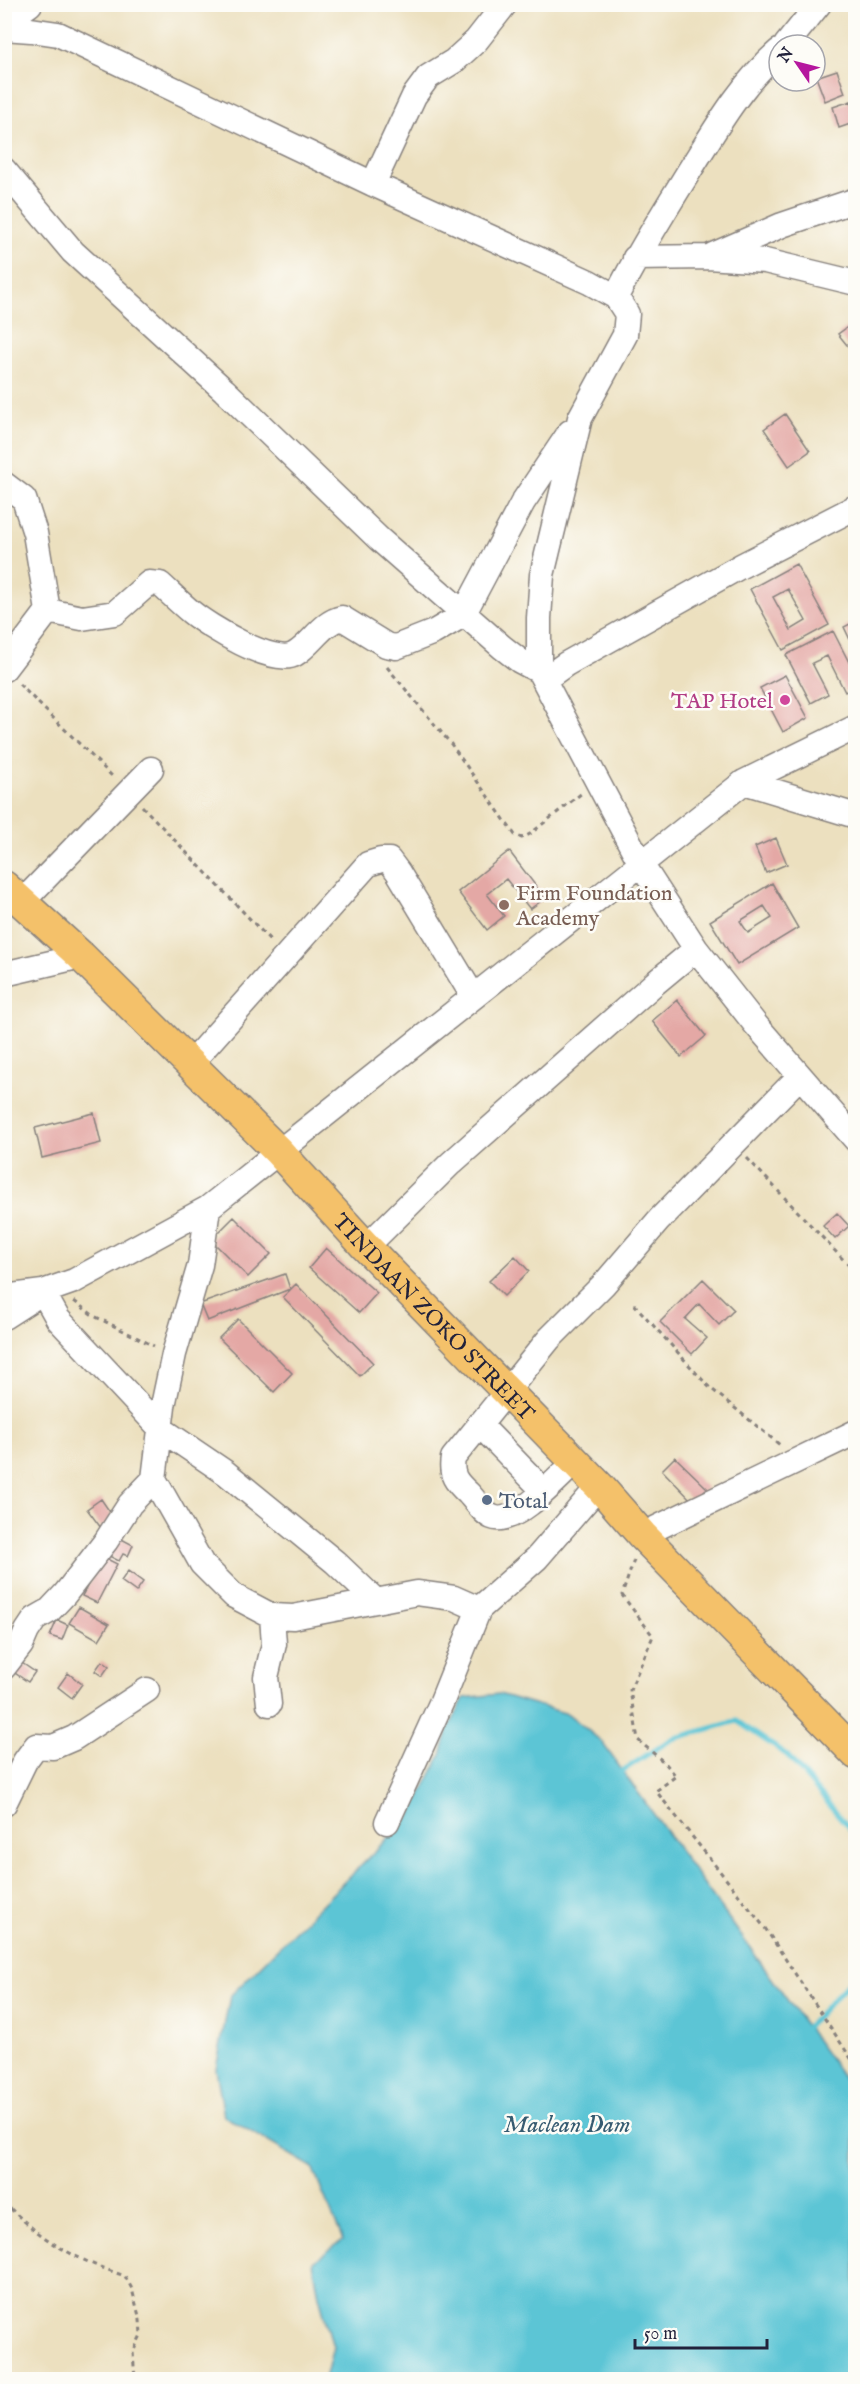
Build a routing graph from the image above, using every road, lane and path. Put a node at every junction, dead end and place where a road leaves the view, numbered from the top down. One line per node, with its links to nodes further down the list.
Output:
1 (30, 4): 4 (street)
2 (505, 4): 9 (street)
3 (819, 4): 6 (street)
4 (4, 23)
5 (4, 28): 9 (street)
6 (796, 33)
7 (767, 61): 12 (street)
8 (4, 170): 19 (street)
9 (373, 184): 14 (street)
10 (855, 200): 11 (street)
11 (708, 257): 12 (street); 13 (street)
12 (635, 258): 14 (street)
13 (855, 283)
14 (616, 297): 15 (street)
15 (580, 418): 19 (street); 22 (street)
16 (4, 484): 18 (street)
17 (855, 507): 22 (street)
18 (48, 611): 20 (street); 21 (street)
19 (463, 615): 20 (street); 22 (street)
20 (386, 645): 25 (path)
21 (9, 673): 27 (path)
22 (542, 675): 25 (street)
23 (855, 727): 26 (street)
24 (151, 769): 27 (street)
25 (598, 781): 29 (street)
26 (744, 782): 28 (street); 29 (street)
27 (129, 792): 30 (street); 32 (path)
28 (855, 816)
29 (641, 864): 31 (street); 35 (street)
30 (13, 894): 33 (main road, TINDAAN ZOKO STREET)
31 (696, 949): 37 (street); 42 (street)
32 (285, 956): 35 (street); 36 (street)
33 (81, 957): 34 (street); 36 (main road, TINDAAN ZOKO STREET)
34 (4, 974)
35 (473, 996): 40 (street)
36 (190, 1064): 40 (main road, TINDAAN ZOKO STREET)
37 (800, 1076): 38 (street); 39 (street)
38 (855, 1140)
39 (733, 1144): 43 (path); 49 (street)
40 (278, 1151): 41 (street); 42 (main road, TINDAAN ZOKO STREET)
41 (208, 1208): 44 (street); 48 (street)
42 (366, 1247): 49 (main road, TINDAAN ZOKO STREET)
43 (855, 1273)
44 (49, 1290): 45 (street); 47 (street); 48 (path); 51 (street)
45 (4, 1297)
46 (634, 1304): 53 (path)
47 (4, 1317)
48 (174, 1354): 51 (street)
49 (507, 1391): 50 (street); 54 (main road, TINDAAN ZOKO STREET)
50 (479, 1424): 57 (street); 57 (street)
51 (161, 1429): 55 (street); 59 (street)
52 (855, 1431): 53 (street)
53 (798, 1459): 58 (street)
54 (575, 1462): 56 (main road, TINDAAN ZOKO STREET); 57 (street)
55 (154, 1479): 61 (street); 62 (street)
56 (599, 1486): 58 (main road, TINDAAN ZOKO STREET); 60 (street)
57 (544, 1491)
58 (642, 1535): 65 (main road, TINDAAN ZOKO STREET); 68 (path)
59 (376, 1601): 60 (street); 61 (street)
60 (479, 1609): 67 (street)
61 (272, 1616): 64 (street)
62 (4, 1667)
63 (147, 1690): 66 (street)
64 (268, 1704)
65 (855, 1754)
66 (4, 1804)
67 (387, 1822)
68 (855, 2066)
69 (4, 2202): 70 (path)
70 (135, 2379)

